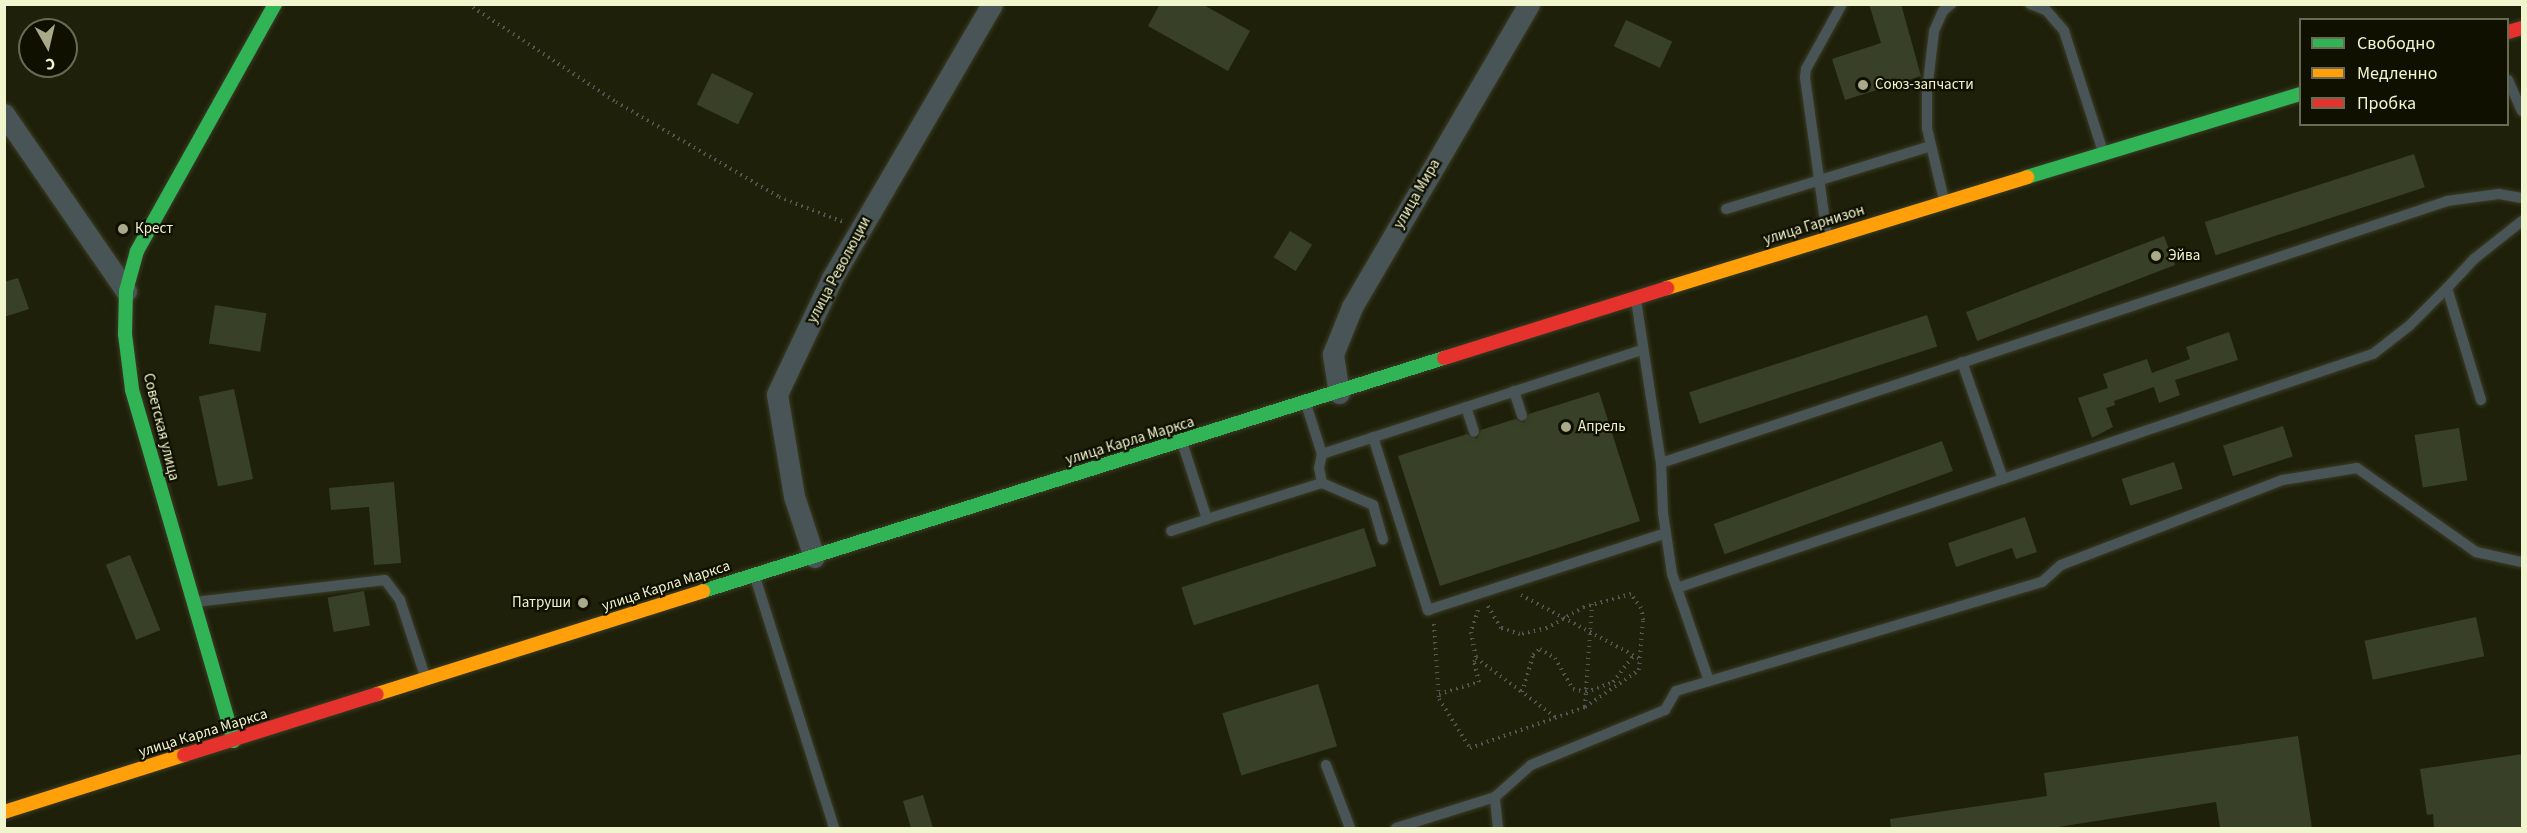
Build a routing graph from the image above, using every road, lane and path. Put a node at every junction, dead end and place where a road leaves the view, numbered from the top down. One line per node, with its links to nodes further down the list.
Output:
1 (275, 4): 22 (main road, Советская улица)
2 (468, 4): 19 (path)
3 (992, 4): 19 (street, улица Революции)
4 (1529, 4): 27 (street, улица Мира)
5 (1842, 4): 14 (lane)
6 (1951, 4): 12 (lane)
7 (2031, 4): 13 (lane)
8 (2509, 82): 10 (lane)
9 (2299, 95): 13 (main road, улица Гарнизон)
10 (2523, 111)
11 (4, 114): 22 (street)
12 (1931, 146): 14 (lane); 16 (lane)
13 (2103, 153): 16 (main road, улица Гарнизон)
14 (1819, 179): 17 (lane); 20 (lane)
15 (2523, 198): 25 (lane)
16 (1944, 203): 20 (main road, улица Гарнизон)
17 (1726, 209)
18 (2523, 221): 21 (lane)
19 (861, 229): 43 (street, улица Революции)
20 (1828, 238): 23 (main road, улица Гарнизон)
21 (2447, 288): 28 (lane); 37 (lane)
22 (126, 291): 48 (main road, Советская улица)
23 (1636, 297): 24 (lane); 27 (main road, улица Гарнизон)
24 (1643, 350): 26 (lane); 36 (lane)
25 (1962, 362): 36 (lane); 37 (lane)
26 (1514, 391): 30 (lane); 31 (lane)
27 (1339, 393): 29 (main road, улица Карла Маркса)
28 (2481, 400)
29 (1306, 404): 34 (main road, улица Карла Маркса); 35 (lane)
30 (1466, 407): 32 (lane); 33 (lane)
31 (1522, 416)
32 (1474, 432)
33 (1373, 437): 35 (lane); 50 (lane)
34 (1182, 442): 39 (lane); 43 (main road, улица Карла Маркса)
35 (1322, 454): 38 (lane)
36 (1661, 463): 41 (lane)
37 (2002, 478): 47 (lane)
38 (1322, 483): 39 (lane); 42 (lane)
39 (1207, 519): 40 (lane)
40 (1171, 531)
41 (1666, 533): 46 (lane); 47 (lane)
42 (1383, 540)
43 (814, 557): 45 (main road, улица Карла Маркса)
44 (2523, 562): 57 (lane)
45 (754, 575): 56 (main road, улица Карла Маркса); 67 (lane)
46 (1504, 585): 50 (lane); 51 (path)
47 (1677, 588): 57 (lane)
48 (194, 603): 56 (lane); 63 (main road, Советская улица)
49 (1592, 604): 51 (path); 52 (path); 55 (path)
50 (1433, 608): 60 (path)
51 (1562, 620): 52 (path); 54 (path)
52 (1590, 634): 53 (path); 59 (path)
53 (1633, 656): 55 (path); 59 (path)
54 (1476, 658): 58 (path); 60 (path)
55 (1642, 660): 61 (path)
56 (426, 680): 63 (main road, улица Карла Маркса)
57 (1709, 681): 65 (lane)
58 (1522, 692): 59 (path); 62 (path)
59 (1586, 692): 61 (path)
60 (1439, 694): 62 (path)
61 (1585, 707): 62 (path)
62 (1555, 718)
63 (234, 741): 66 (main road, улица Карла Маркса)
64 (1326, 765): 68 (lane)
65 (1495, 797): 69 (lane); 70 (lane)
66 (4, 812)
67 (834, 828)
68 (1350, 828)
69 (1396, 828)
70 (1498, 828)

